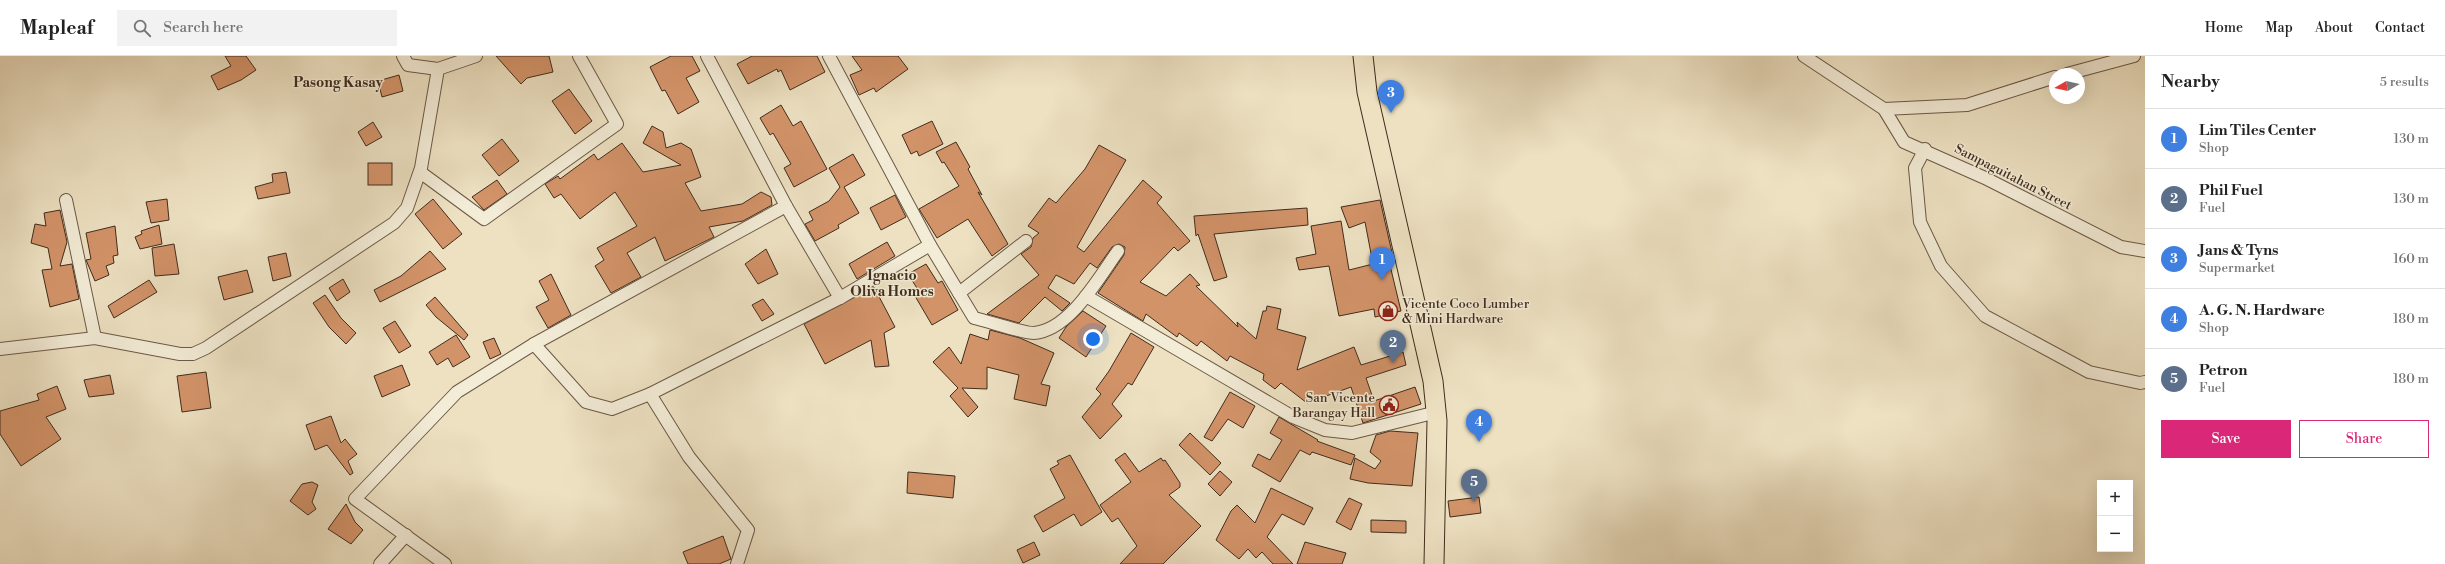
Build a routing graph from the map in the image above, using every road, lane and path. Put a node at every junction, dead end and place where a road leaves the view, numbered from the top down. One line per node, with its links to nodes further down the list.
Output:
1 (403, 56): 9 (street)
2 (476, 56): 9 (street)
3 (579, 56): 14 (street)
4 (707, 56): 16 (street)
5 (829, 56): 18 (street)
6 (1362, 56): 29 (main road)
7 (1804, 56): 12 (street, Sampaguitahan Street)
8 (2134, 56): 10 (street)
9 (438, 69): 14 (street)
10 (2085, 69)
11 (2049, 79): 12 (street)
12 (1884, 109): 13 (street, Sampaguitahan Street)
13 (1925, 150): 19 (street, Sampaguitahan Street); 27 (street)
14 (420, 172): 24 (street)
15 (66, 200): 24 (street)
16 (786, 206): 23 (street); 25 (street)
17 (1026, 241): 21 (street)
18 (930, 245): 21 (street); 23 (street)
19 (2145, 250)
20 (1118, 251): 22 (street)
21 (959, 293): 22 (street)
22 (1086, 296): 29 (street)
23 (840, 298): 28 (street)
24 (94, 338): 26 (street)
25 (534, 344): 28 (street); 30 (street)
26 (0, 349)
27 (2145, 382)
28 (650, 394): 33 (street)
29 (1437, 412): 34 (main road)
30 (406, 535): 31 (street); 32 (street)
31 (380, 564)
32 (446, 564)
33 (737, 564)
34 (1434, 564)

